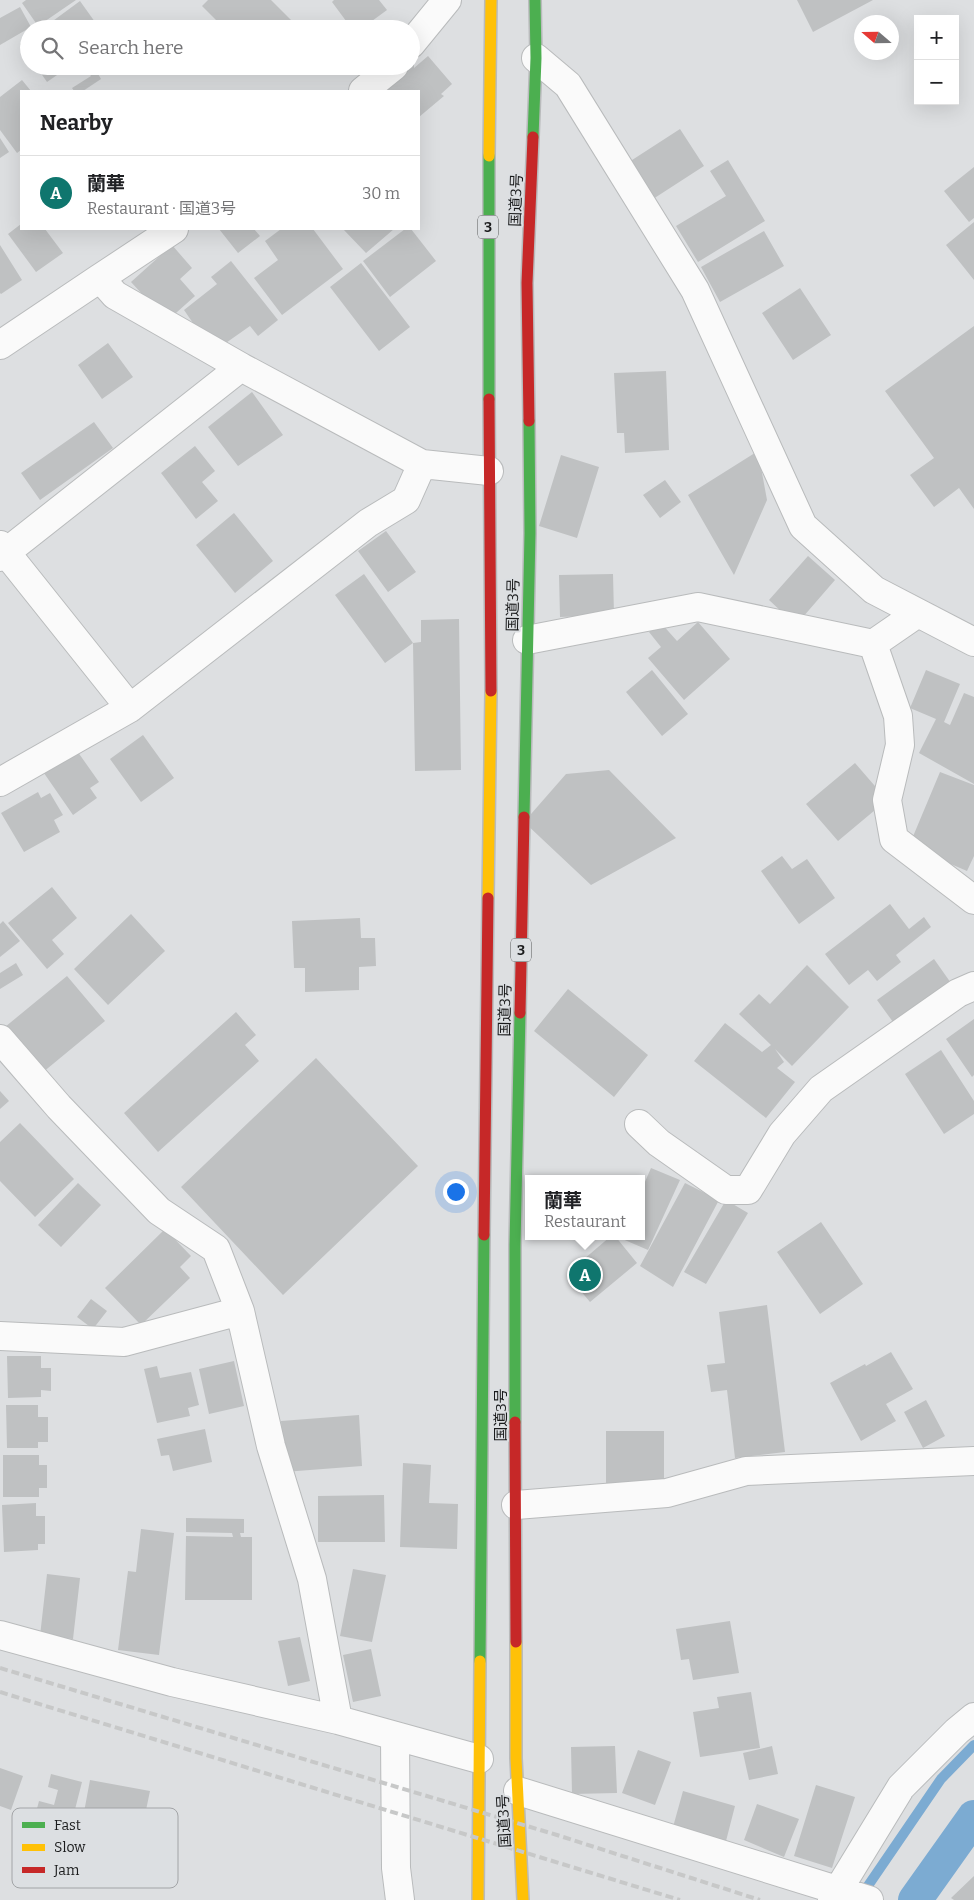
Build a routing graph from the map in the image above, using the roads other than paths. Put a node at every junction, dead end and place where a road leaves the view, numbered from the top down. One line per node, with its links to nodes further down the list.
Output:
1 (447, 0): 4 (street)
2 (491, 0): 13 (highway, 国道3号 / 3)
3 (535, 0): 5 (highway, 国道3号 / 3)
4 (420, 33)
5 (536, 58): 15 (street); 16 (highway, 国道3号 / 3)
6 (383, 75): 7 (street)
7 (364, 90)
8 (172, 230): 9 (street)
9 (100, 278): 10 (street); 11 (street)
10 (0, 345)
11 (241, 367): 12 (street); 14 (street)
12 (422, 464): 13 (street); 19 (street)
13 (489, 471): 33 (highway, 国道3号 / 3)
14 (2, 552): 19 (street)
15 (918, 613): 17 (street); 18 (street)
16 (527, 640): 18 (street); 28 (highway, 国道3号 / 3)
17 (974, 642)
18 (872, 644): 21 (street)
19 (130, 708): 20 (street)
20 (0, 782)
21 (974, 900)
22 (974, 986): 24 (street)
23 (0, 1039): 25 (street)
24 (639, 1124)
25 (240, 1311): 26 (street); 31 (street)
26 (0, 1336)
27 (974, 1461): 28 (street)
28 (516, 1505): 34 (highway, 国道3号 / 3)
29 (0, 1635): 31 (street)
30 (974, 1717): 35 (street)
31 (338, 1720): 32 (street)
32 (395, 1737): 33 (street); 36 (street)
33 (479, 1759): 37 (highway, 国道3号 / 3)
34 (518, 1791): 35 (street); 38 (highway, 国道3号 / 3)
35 (847, 1896)
36 (400, 1900)
37 (478, 1900)
38 (523, 1900)

